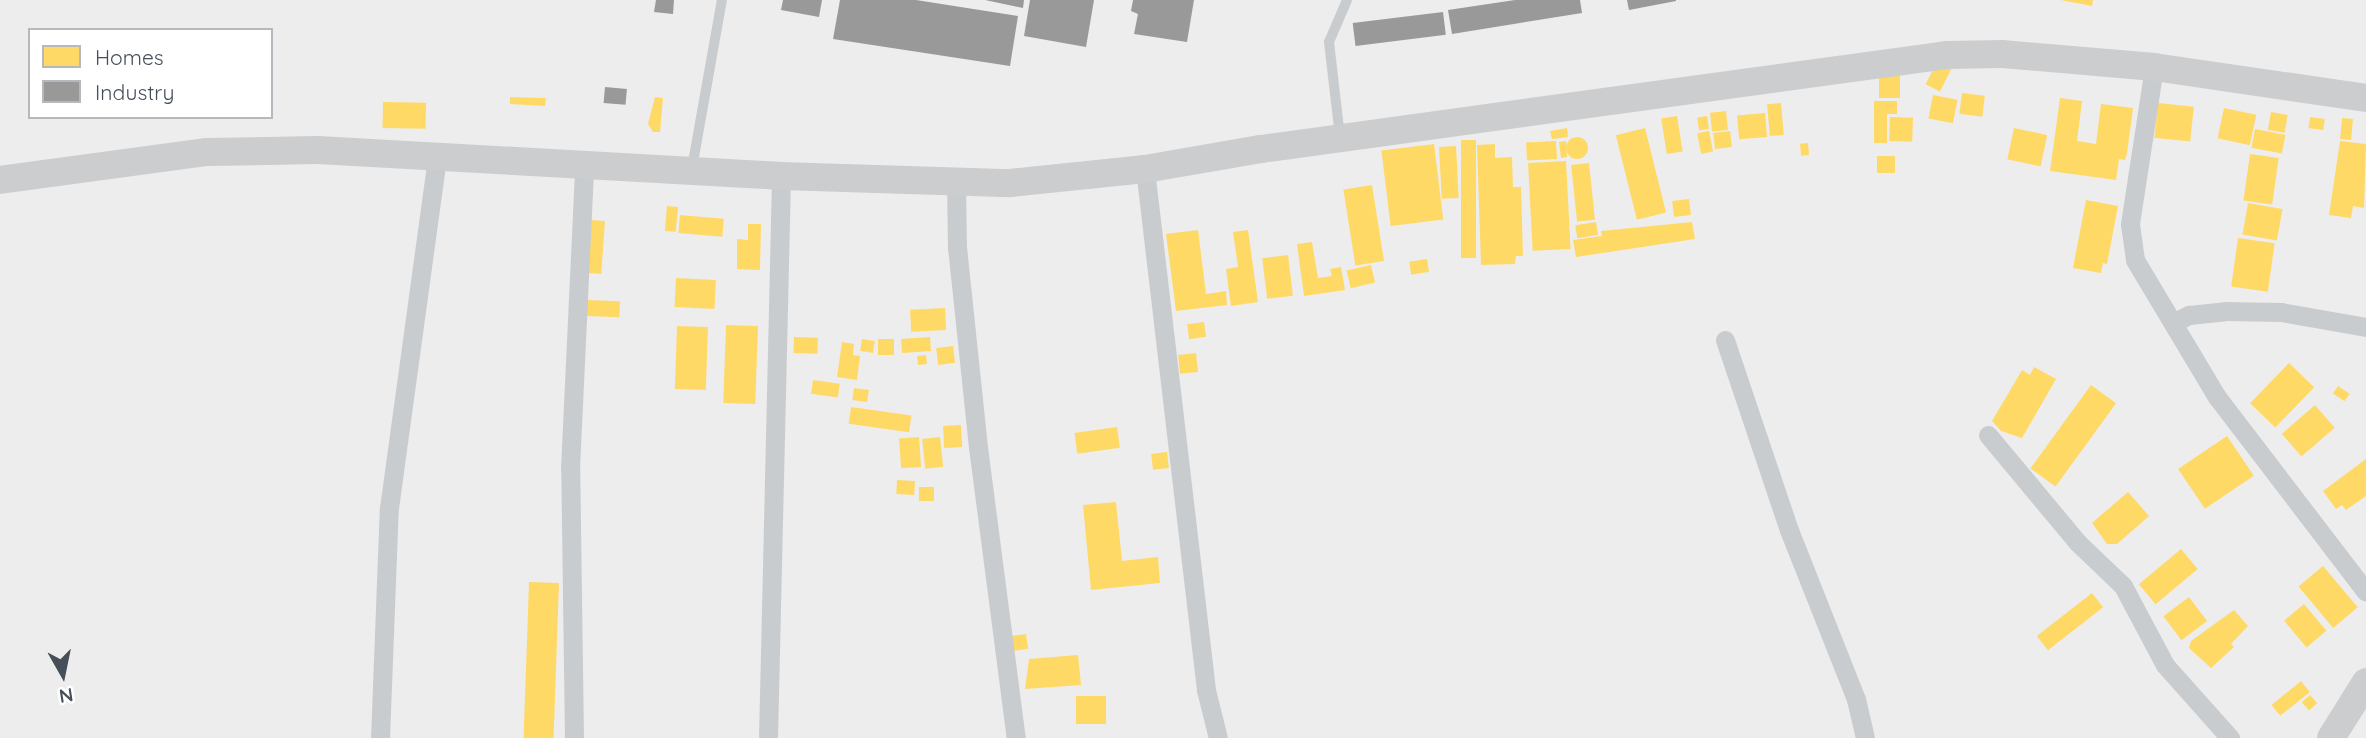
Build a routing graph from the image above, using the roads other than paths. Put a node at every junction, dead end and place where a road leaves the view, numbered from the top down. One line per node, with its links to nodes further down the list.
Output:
1 (722, 0): 9 (lane)
2 (1347, 0): 5 (lane)
3 (2154, 67): 4 (street); 5 (street); 13 (street)
4 (2366, 98)
5 (1340, 138): 8 (street)
6 (437, 156): 7 (street); 11 (street); 19 (street)
7 (584, 167): 9 (street); 20 (street)
8 (1145, 169): 12 (street); 23 (street)
9 (692, 170): 10 (street)
10 (781, 176): 12 (street); 21 (street)
11 (0, 180)
12 (956, 184): 22 (street)
13 (2173, 323): 14 (street); 17 (street)
14 (2366, 327)
15 (1726, 340): 24 (street)
16 (1988, 435): 25 (street)
17 (2366, 592)
18 (2361, 700): 26 (street)
19 (380, 738)
20 (574, 738)
21 (768, 738)
22 (1016, 738)
23 (1218, 738)
24 (1865, 738)
25 (2230, 738)
26 (2331, 738)

